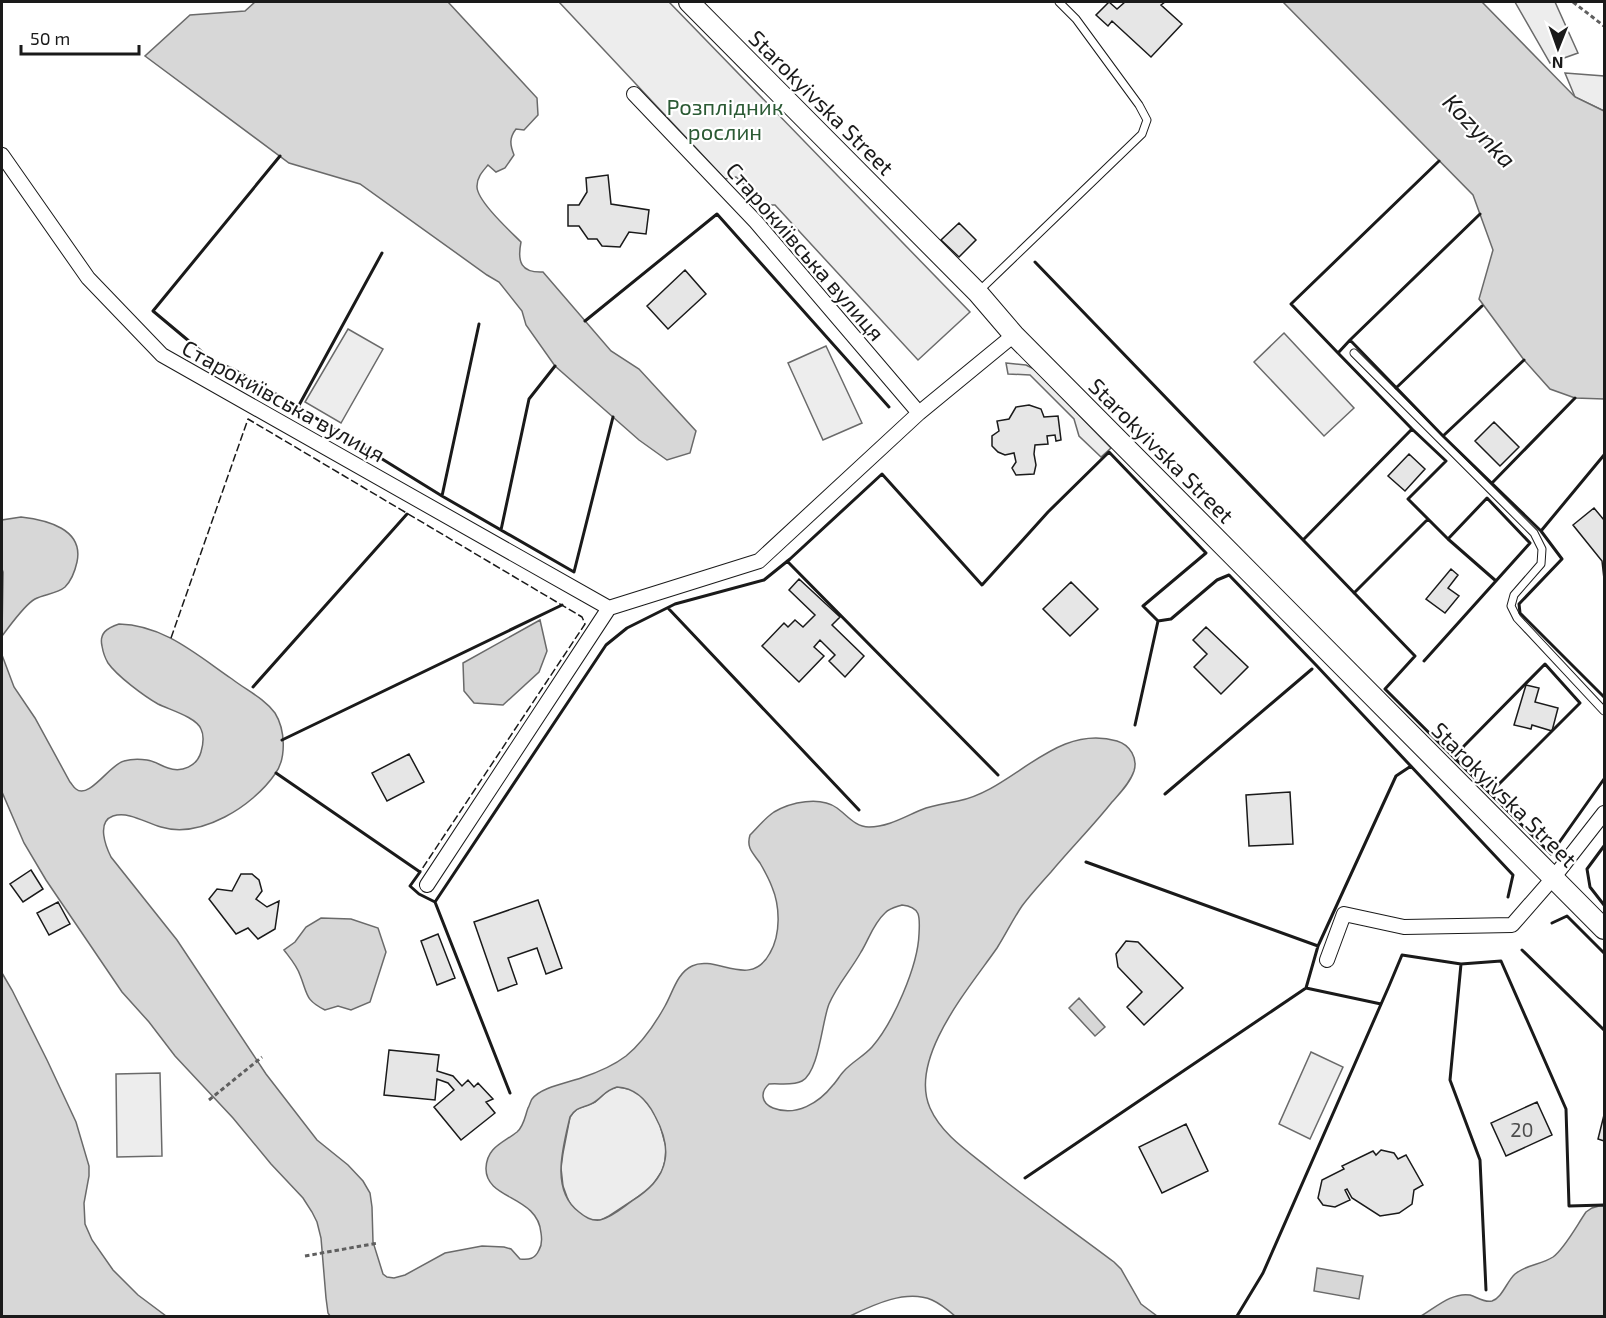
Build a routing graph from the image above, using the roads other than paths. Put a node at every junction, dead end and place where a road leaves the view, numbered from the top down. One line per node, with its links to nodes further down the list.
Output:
1 (688, 2): 5 (street, Starokyivska Street)
2 (1059, 2): 5 (lane)
3 (634, 94): 8 (street, Старокиївська вулиця)
4 (2, 155): 9 (street, Старокиївська вулиця)
5 (978, 293): 6 (street, Starokyivska Street)
6 (1014, 335): 8 (street); 12 (street, Starokyivska Street)
7 (1354, 353): 10 (lane)
8 (919, 413): 9 (street)
9 (609, 608): 13 (street)
10 (1605, 711)
11 (1605, 813): 12 (street)
12 (1554, 877): 14 (street, Starokyivska Street); 15 (street)
13 (427, 885)
14 (1605, 929)
15 (1327, 960)

